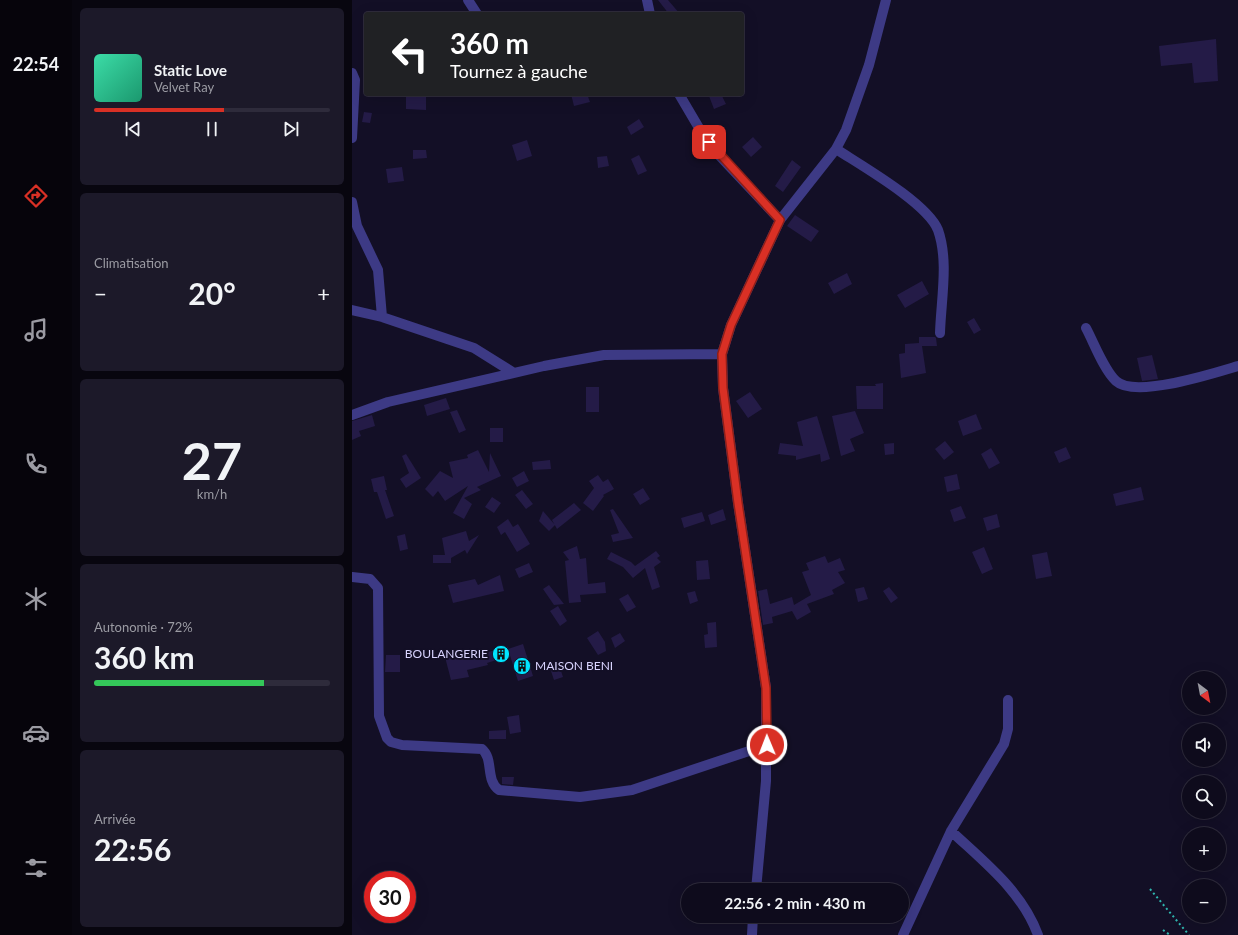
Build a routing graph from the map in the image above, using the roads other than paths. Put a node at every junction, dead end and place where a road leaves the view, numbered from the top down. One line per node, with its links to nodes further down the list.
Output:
1 (468, 0): 4 (street)
2 (647, 0): 5 (street)
3 (886, 0): 9 (street)
4 (476, 12)
5 (650, 12)
6 (352, 73): 8 (street)
7 (680, 96): 11 (street)
8 (352, 138)
9 (836, 149): 11 (street); 15 (street)
10 (352, 202): 13 (street)
11 (780, 220): 16 (street)
12 (352, 310): 13 (street)
13 (382, 317): 18 (street)
14 (1086, 328): 17 (street)
15 (940, 332)
16 (722, 354): 18 (street); 22 (street)
17 (1238, 366)
18 (514, 373): 19 (street)
19 (352, 415)
20 (352, 576): 22 (street)
21 (1008, 700): 23 (street)
22 (767, 745): 24 (street)
23 (951, 831): 27 (street); 28 (street)
24 (757, 883)
25 (753, 923): 26 (street)
26 (752, 935)
27 (903, 935)
28 (1038, 935)

